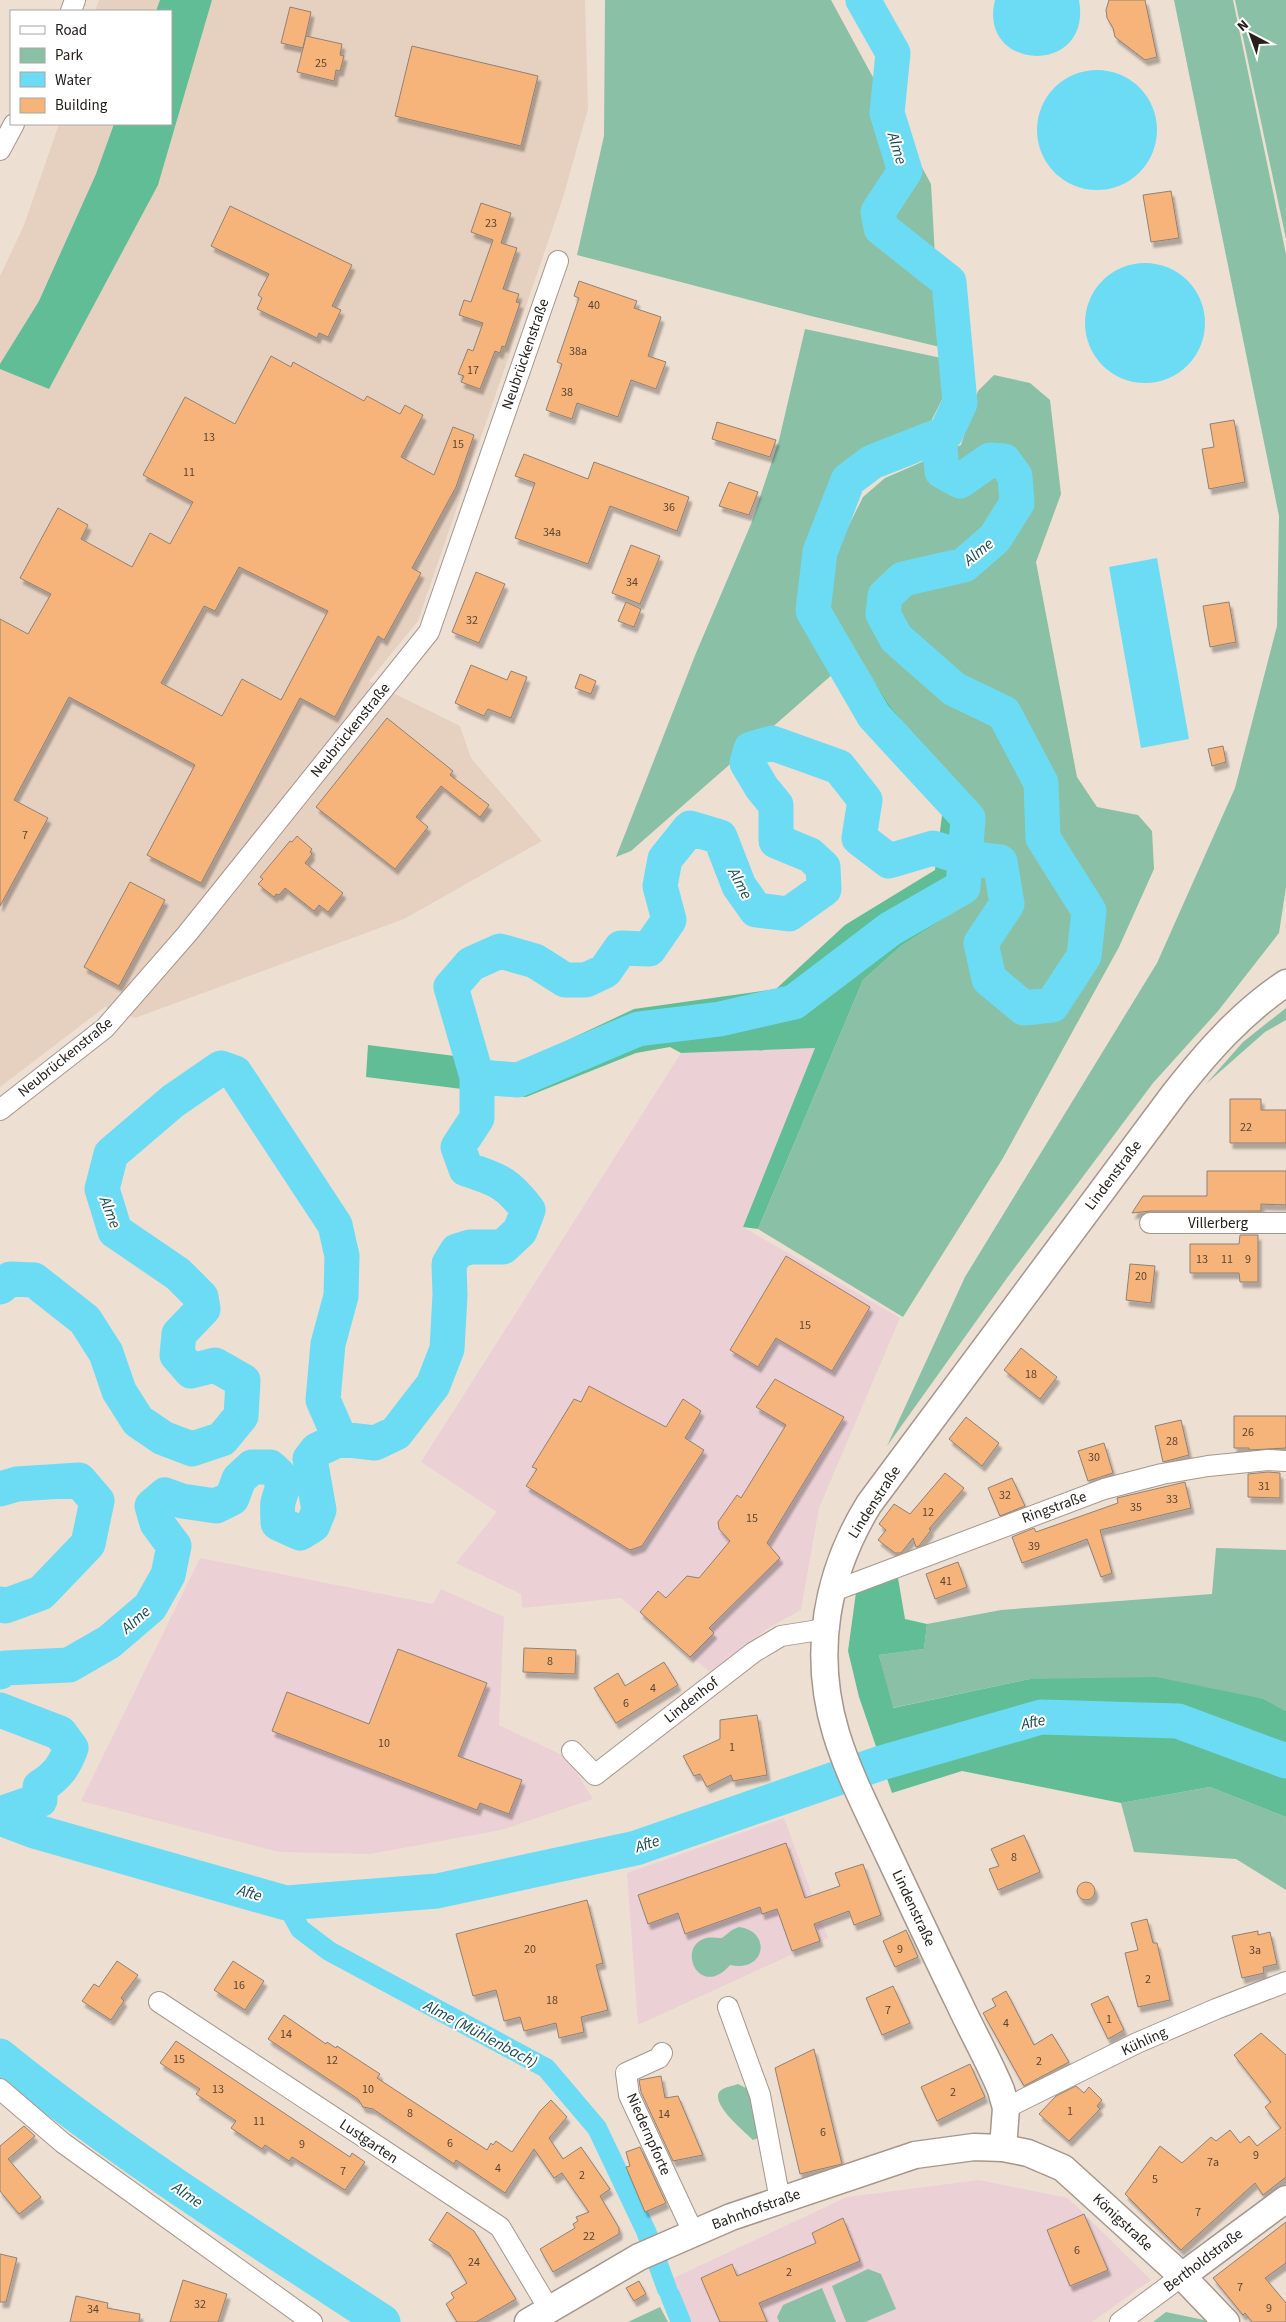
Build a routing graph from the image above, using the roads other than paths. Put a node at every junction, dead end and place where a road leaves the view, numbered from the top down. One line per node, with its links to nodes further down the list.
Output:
1 (13, 125): 2 (street)
2 (0, 150)
3 (558, 261): 5 (street, Neubrückenstraße)
4 (1286, 983): 9 (main road, Lindenstraße)
5 (0, 1110)
6 (1150, 1223): 7 (street, Villerberg)
7 (1286, 1223)
8 (1286, 1461): 9 (street, Ringstraße)
9 (831, 1592): 10 (main road, Lindenstraße)
10 (825, 1630): 11 (street, Lindenhof); 17 (main road, Lindenstraße)
11 (572, 1751)
12 (1286, 1982): 17 (street, Kühling)
13 (158, 2002): 23 (street, Lustgarten)
14 (728, 2007): 20 (street)
15 (662, 2053): 21 (street, Niedernpforte)
16 (0, 2089): 24 (street)
17 (1006, 2108): 18 (main road, Lindenstraße)
18 (1003, 2148): 20 (main road, Bahnhofstraße); 22 (main road, Königstraße)
19 (1286, 2199): 22 (main road, Bertholdstraße)
20 (780, 2200): 21 (main road, Bahnhofstraße)
21 (693, 2232): 23 (main road, Bahnhofstraße)
22 (1182, 2276): 25 (street, Bertholdstraße); 26 (main road, Königstraße)
23 (538, 2316)
24 (312, 2322)
25 (1120, 2322)
26 (1226, 2322)

